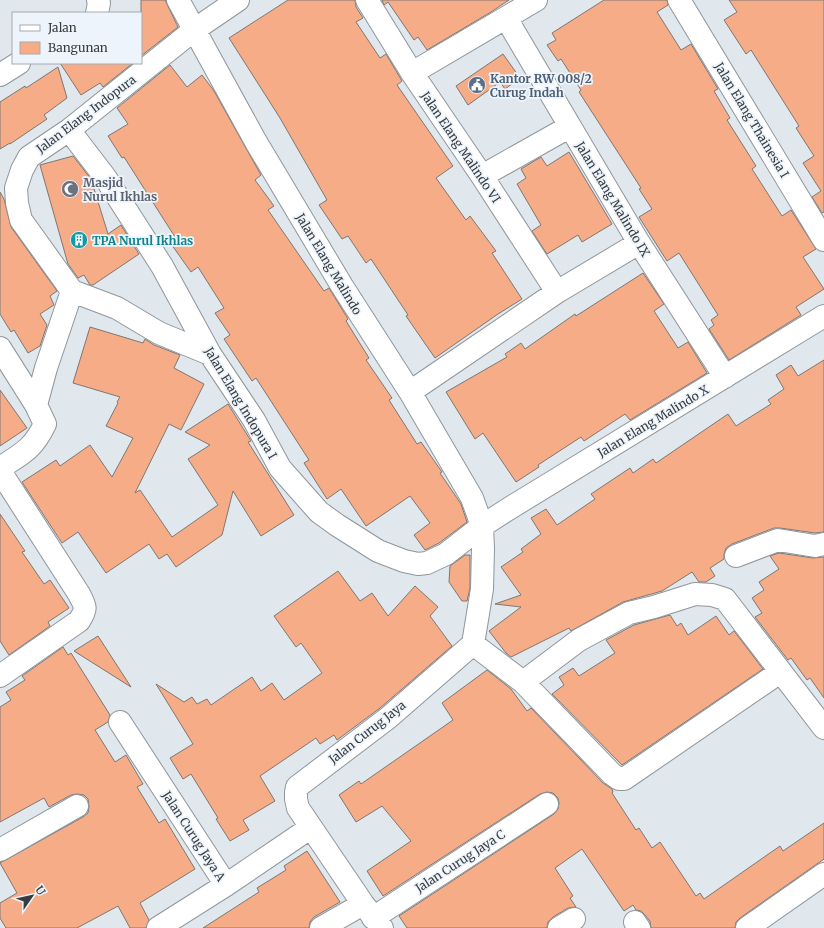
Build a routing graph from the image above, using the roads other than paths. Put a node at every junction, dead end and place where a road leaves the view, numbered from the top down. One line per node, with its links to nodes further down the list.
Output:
1 (98, 0): 7 (street)
2 (178, 0): 9 (street, Jalan Elang Malindo)
3 (238, 0): 9 (street, Jalan Elang Indopura)
4 (367, 0): 11 (street, Jalan Elang Malindo VI)
5 (536, 0): 8 (street)
6 (680, 0): 16 (street, Jalan Elang Thainesia I)
7 (97, 12)
8 (506, 18): 11 (street); 13 (street, Jalan Elang Malindo IX)
9 (194, 30): 14 (street, Jalan Elang Indopura); 24 (street, Jalan Elang Malindo)
10 (17, 64): 12 (street)
11 (412, 73): 15 (street, Jalan Elang Malindo VI)
12 (0, 75)
13 (570, 127): 15 (street); 17 (street, Jalan Elang Malindo IX)
14 (69, 130): 18 (street, Jalan Elang Indopura); 22 (street, Jalan Elang Indopura I)
15 (482, 176): 19 (street, Jalan Elang Malindo VI)
16 (824, 240)
17 (639, 243): 19 (street); 23 (street, Jalan Elang Malindo IX)
18 (72, 291): 22 (street); 25 (street)
19 (557, 292): 24 (street)
20 (824, 316): 23 (street, Jalan Elang Malindo X)
21 (0, 348): 25 (street)
22 (210, 354): 28 (street, Jalan Elang Indopura I)
23 (725, 377): 28 (street, Jalan Elang Malindo X)
24 (410, 392): 28 (street, Jalan Elang Malindo)
25 (36, 405): 26 (street)
26 (0, 468)
27 (0, 471): 32 (street)
28 (482, 526): 31 (street)
29 (824, 544): 30 (street)
30 (736, 556)
31 (473, 644): 34 (street); 39 (street, Jalan Curug Jaya)
32 (3, 668)
33 (780, 672): 34 (street); 34 (street); 36 (street)
34 (523, 682)
35 (120, 722): 42 (street, Jalan Curug Jaya A)
36 (824, 728)
37 (547, 804): 43 (street, Jalan Curug Jaya C)
38 (77, 806): 40 (street)
39 (310, 828): 42 (street, Jalan Curug Jaya A); 43 (street, Jalan Curug Jaya)
40 (0, 850)
41 (824, 874): 44 (street)
42 (226, 885): 45 (street)
43 (373, 916): 46 (street, Jalan Curug Jaya C)
44 (754, 926)
45 (158, 928)
46 (321, 928)

